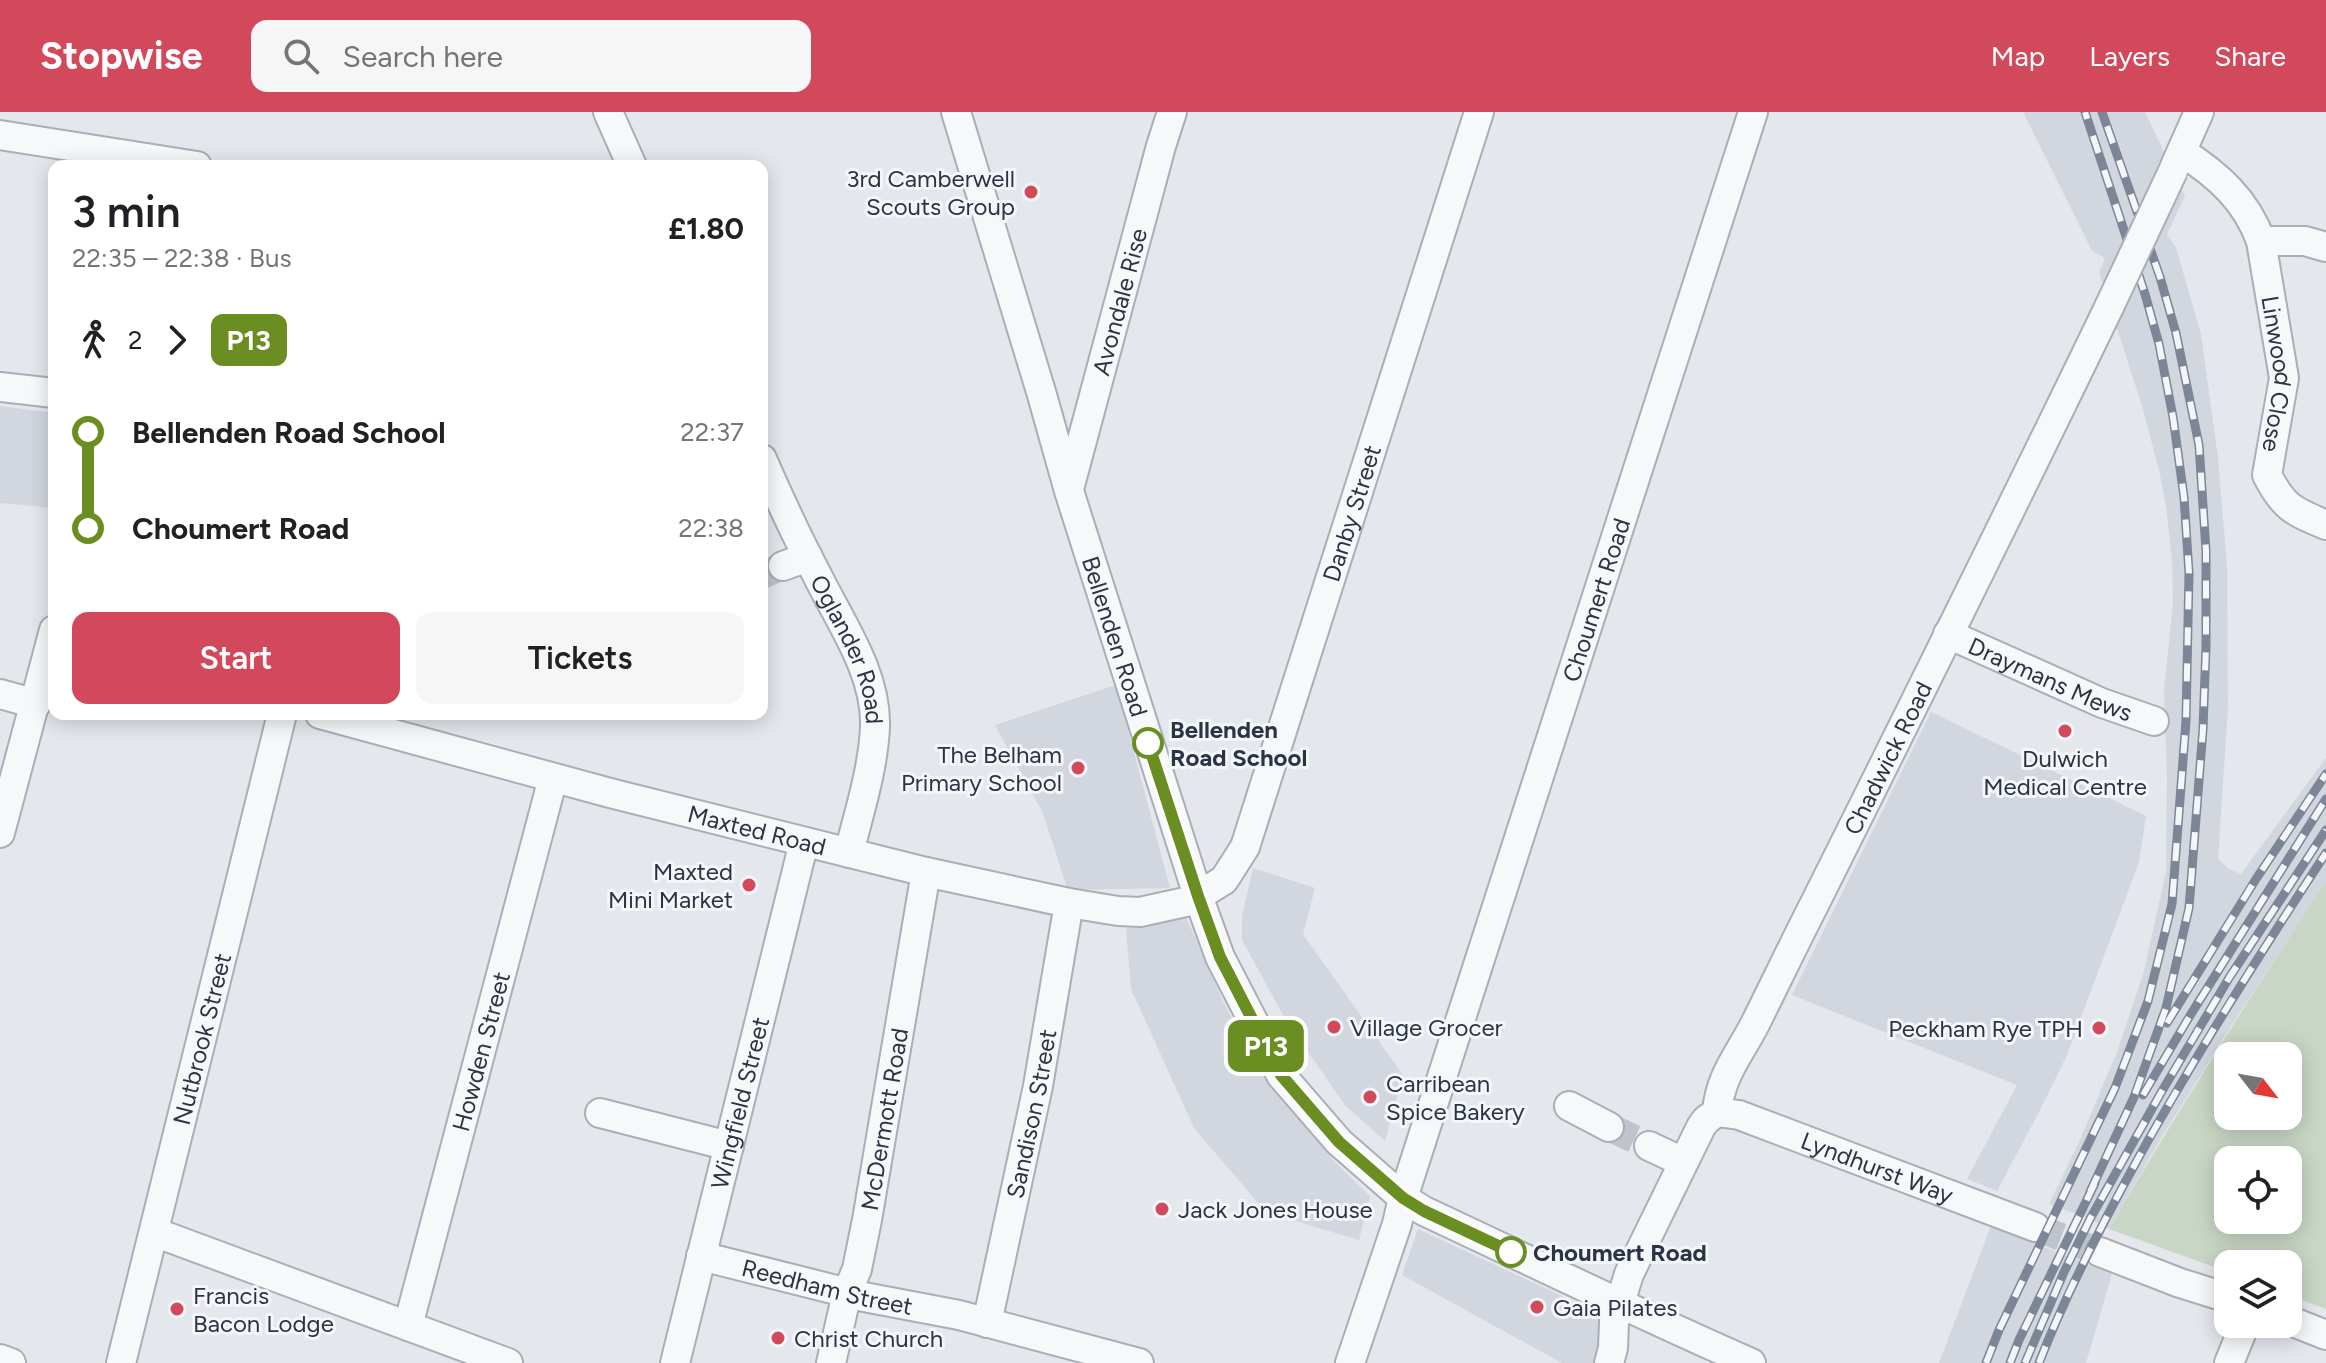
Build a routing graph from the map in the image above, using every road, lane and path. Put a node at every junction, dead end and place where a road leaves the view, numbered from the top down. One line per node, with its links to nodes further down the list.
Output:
1 (608, 112): 9 (street)
2 (956, 112): 16 (street, Bellenden Road)
3 (1172, 112): 16 (street, Avondale Rise)
4 (1479, 112): 30 (street, Danby Street)
5 (1753, 112): 39 (street, Choumert Road)
6 (2199, 112): 10 (street, Chadwick Road)
7 (0, 135): 8 (street)
8 (159, 160)
9 (629, 160)
10 (2178, 162): 11 (street, Linwood Close); 18 (street, Chadwick Road, bridge)
11 (2261, 241): 12 (street); 17 (street, Linwood Close)
12 (2326, 247)
13 (0, 387): 14 (street)
14 (48, 392)
15 (768, 480): 28 (street, Oglander Road)
16 (1069, 491): 30 (street, Bellenden Road)
17 (2326, 525)
18 (1948, 634): 24 (street, Draymans Mews); 33 (street, Chadwick Road)
19 (48, 655): 21 (street)
20 (0, 694): 21 (street)
21 (36, 704): 26 (street)
22 (281, 720): 41 (street, Nutbrook Street)
23 (342, 720): 25 (street, Maxted Road)
24 (2154, 721)
25 (553, 778): 27 (street, Maxted Road); 48 (street, Howden Street)
26 (0, 833)
27 (804, 842): 28 (street, Maxted Road); 36 (street, Wingfield Street)
28 (849, 853): 29 (street, Maxted Road)
29 (926, 872): 31 (street, Maxted Road); 44 (street, McDermott Road)
30 (1198, 897): 31 (street, Maxted Road); 39 (street, Bellenden Road)
31 (1069, 903): 47 (street, Sandison Street)
32 (1569, 1106): 35 (street)
33 (1717, 1112): 38 (street, Chadwick Road); 40 (street, Lyndhurst Way)
34 (600, 1113): 36 (street)
35 (1609, 1127)
36 (729, 1146): 43 (street, Wingfield Street)
37 (1649, 1146): 38 (street)
38 (1683, 1162): 46 (street, Chadwick Road)
39 (1403, 1198): 46 (street, Bellenden Road); 59 (street, Choumert Road)
40 (2035, 1227)
41 (154, 1232): 48 (street); 54 (street, Nutbrook Street)
42 (2100, 1252): 45 (street)
43 (701, 1256): 44 (street, Reedham Street); 56 (street, Wingfield Street)
44 (847, 1293): 47 (street, Reedham Street); 57 (street, McDermott Road)
45 (2214, 1294)
46 (1619, 1301): 60 (street, Chadwick Road); 61 (street, Bellenden Road)
47 (987, 1323): 58 (street, Reedham Street)
48 (408, 1326): 55 (street)
49 (2302, 1326): 50 (street)
50 (2326, 1335)
51 (2239, 1338): 62 (street)
52 (0, 1359): 53 (street)
53 (11, 1363)
54 (121, 1363)
55 (508, 1363)
56 (675, 1363)
57 (831, 1363)
58 (1139, 1363)
59 (1350, 1363)
60 (1609, 1363)
61 (1751, 1363)
62 (2229, 1363)

